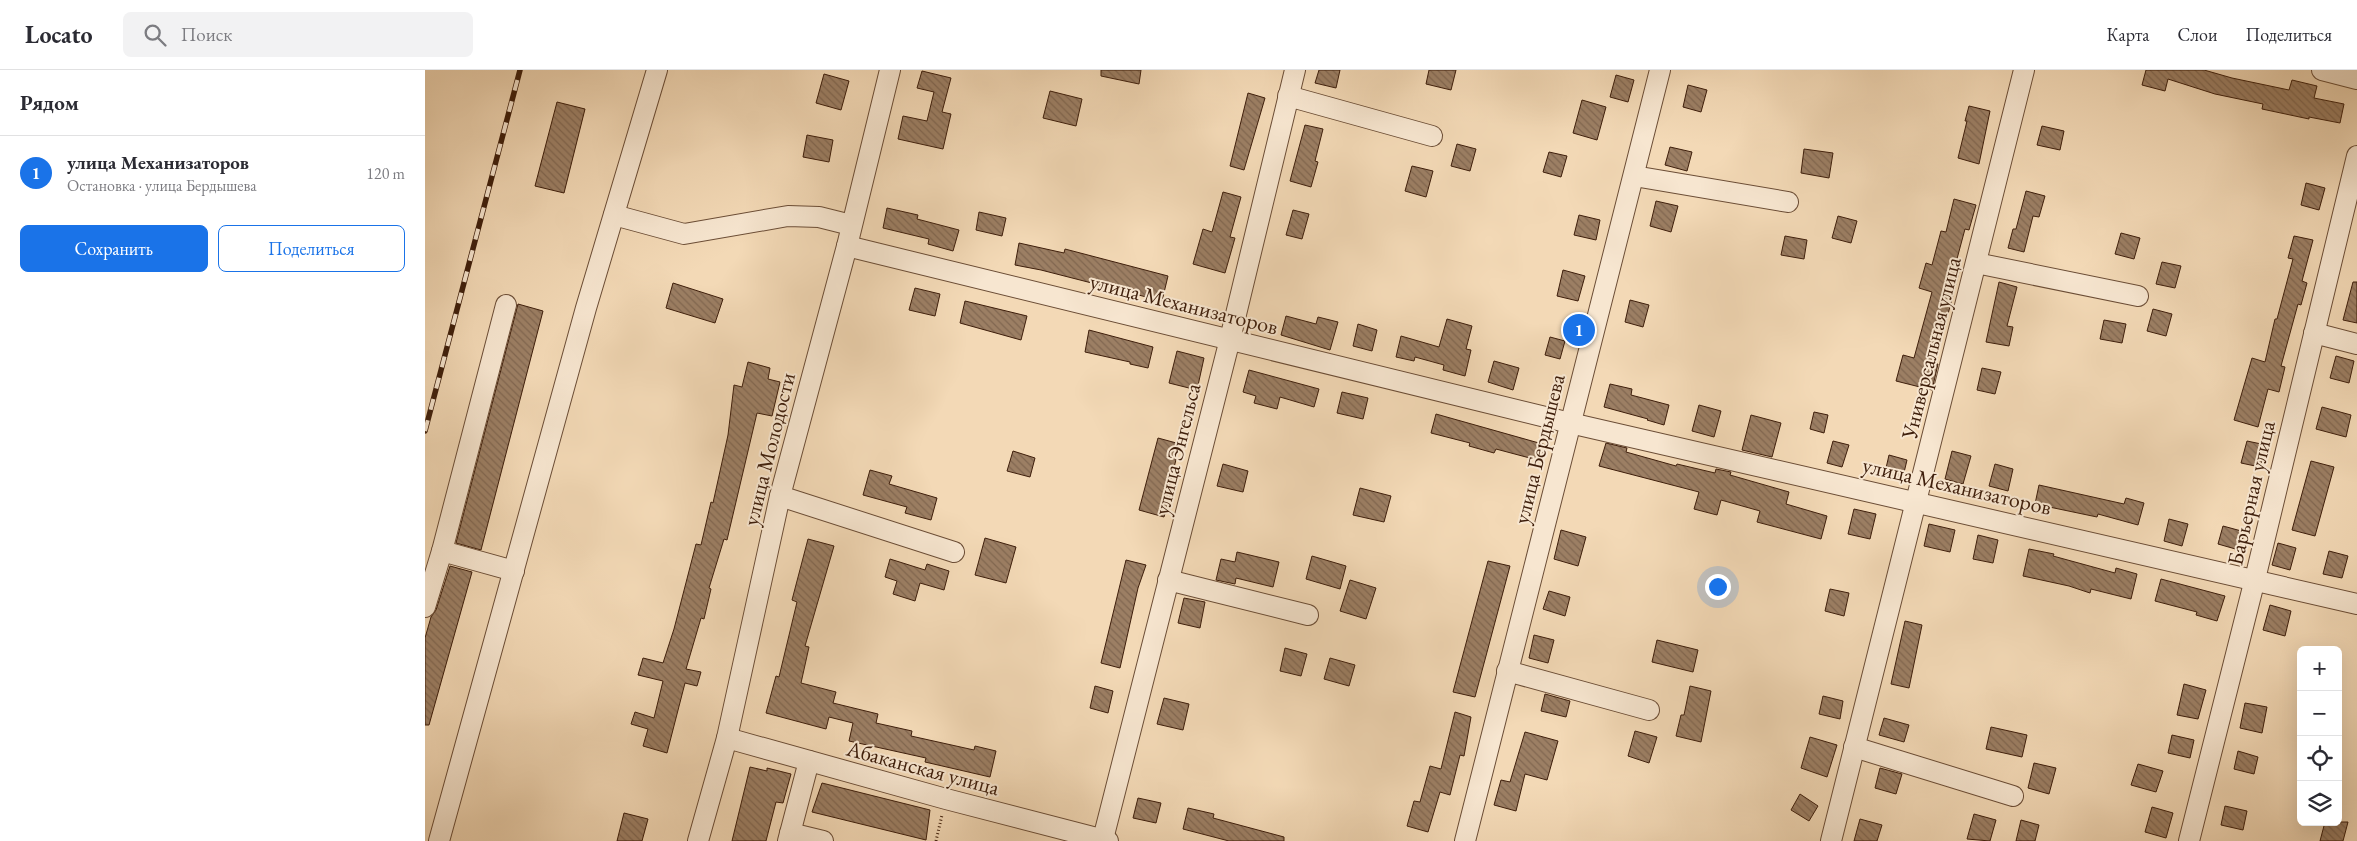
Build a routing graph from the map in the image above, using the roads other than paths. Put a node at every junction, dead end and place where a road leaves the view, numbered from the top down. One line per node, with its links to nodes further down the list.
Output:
1 (657, 70): 13 (street)
2 (890, 70): 14 (street, улица Молодости)
3 (1295, 70): 8 (street, улица Энгельса)
4 (1660, 70): 11 (street, улица Бердышева)
5 (2024, 70): 16 (street, Универсальная улица)
6 (2322, 70): 7 (street)
7 (2357, 78)
8 (1289, 96): 9 (street); 20 (street, улица Энгельса)
9 (1432, 136)
10 (2357, 156): 19 (street, Барьерная улица)
11 (1634, 176): 12 (street); 22 (street, улица Бердышева)
12 (1788, 202)
13 (614, 214): 14 (street); 27 (street)
14 (851, 225): 15 (street, улица Молодости)
15 (847, 246): 20 (street, улица Механизаторов); 23 (street, улица Молодости)
16 (1976, 264): 17 (street); 24 (street, Универсальная улица)
17 (2137, 296)
18 (506, 305): 25 (street)
19 (2314, 333): 21 (street); 28 (street, Барьерная улица)
20 (1230, 339): 22 (street, улица Механизаторов); 29 (street, улица Энгельса)
21 (2357, 344)
22 (1570, 423): 24 (street, улица Механизаторов); 33 (street, улица Бердышева)
23 (780, 496): 26 (street); 35 (street, улица Молодости)
24 (1917, 501): 28 (street, улица Механизаторов); 36 (street, Универсальная улица)
25 (442, 551): 27 (street); 31 (street)
26 (954, 552)
27 (513, 571): 42 (street)
28 (2255, 579): 30 (street, улица Механизаторов); 40 (street, Барьерная улица)
29 (1168, 580): 32 (street); 41 (street, улица Энгельса)
30 (2357, 604)
31 (425, 607)
32 (1308, 615)
33 (1507, 671): 34 (street); 45 (street, улица Бердышева)
34 (1649, 710)
35 (727, 738): 37 (street, Абаканская улица); 43 (street, улица Молодости)
36 (1854, 747): 38 (street); 46 (street, Универсальная улица)
37 (809, 761): 39 (street); 41 (street, Абаканская улица)
38 (2013, 796)
39 (789, 837): 44 (street)
40 (2195, 839)
41 (1104, 840)
42 (439, 841)
43 (698, 841)
44 (823, 841)
45 (1465, 841)
46 (1831, 841)

